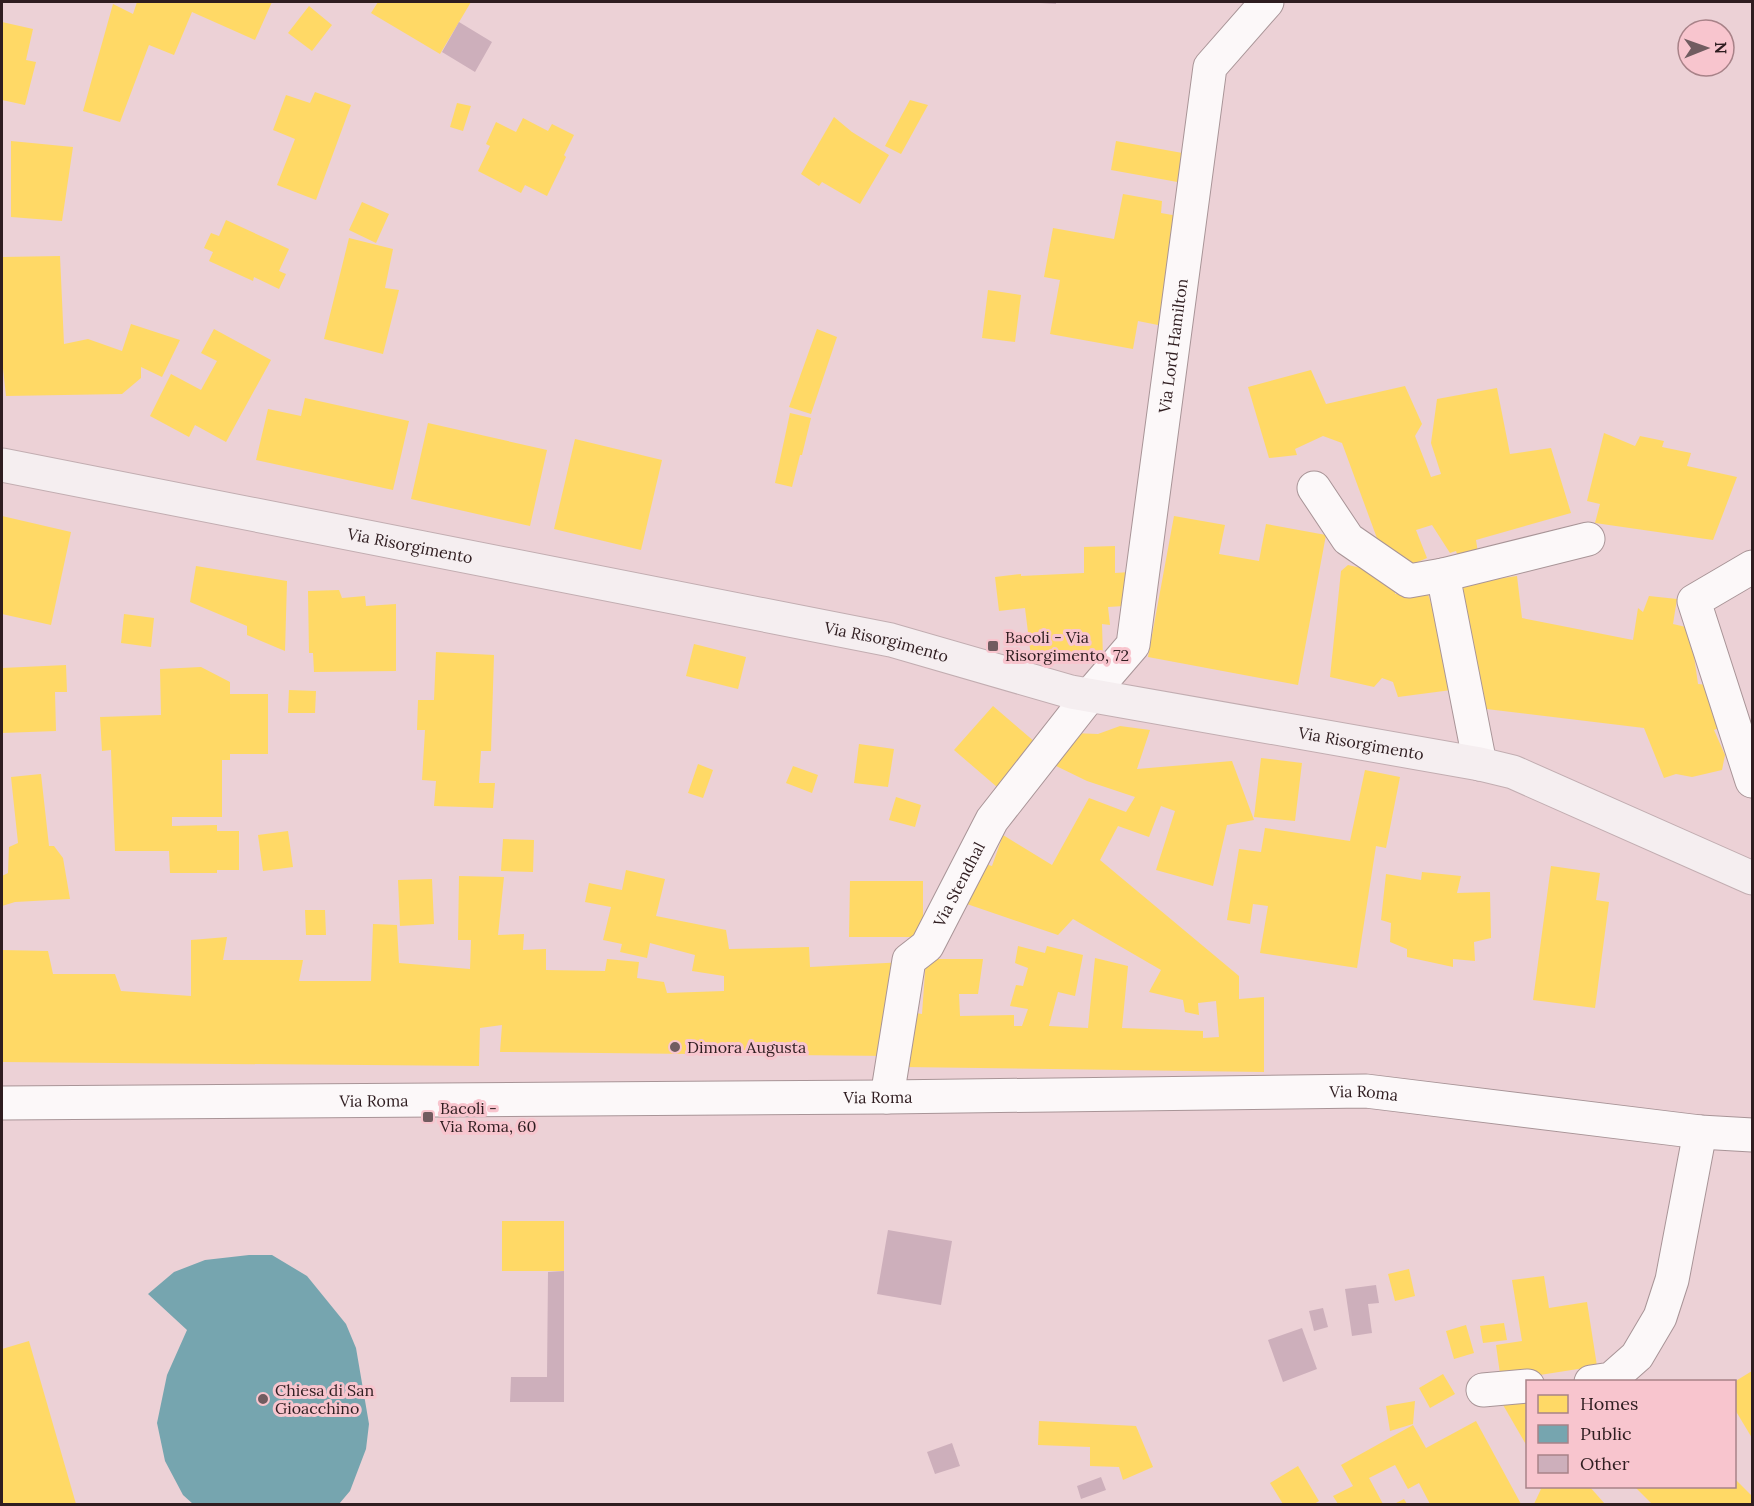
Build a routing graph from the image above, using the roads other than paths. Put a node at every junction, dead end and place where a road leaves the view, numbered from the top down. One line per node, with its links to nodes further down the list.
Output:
1 (1267, 2): 7 (street, Via Lord Hamilton)
2 (2, 465): 7 (main road, Via Risorgimento)
3 (1314, 488): 6 (street)
4 (1588, 539): 6 (street)
5 (1752, 567): 9 (street)
6 (1443, 575): 8 (street)
7 (1090, 695): 8 (main road, Via Risorgimento); 11 (street, Via Stendhal)
8 (1480, 764): 10 (main road, Via Risorgimento)
9 (1752, 781)
10 (1752, 878)
11 (887, 1097): 12 (street, Via Roma); 13 (street, Via Roma)
12 (2, 1102)
13 (1700, 1132): 14 (street, Via Roma); 15 (street)
14 (1752, 1134)
15 (1604, 1380)
16 (1526, 1386): 17 (street)
17 (1483, 1389)

